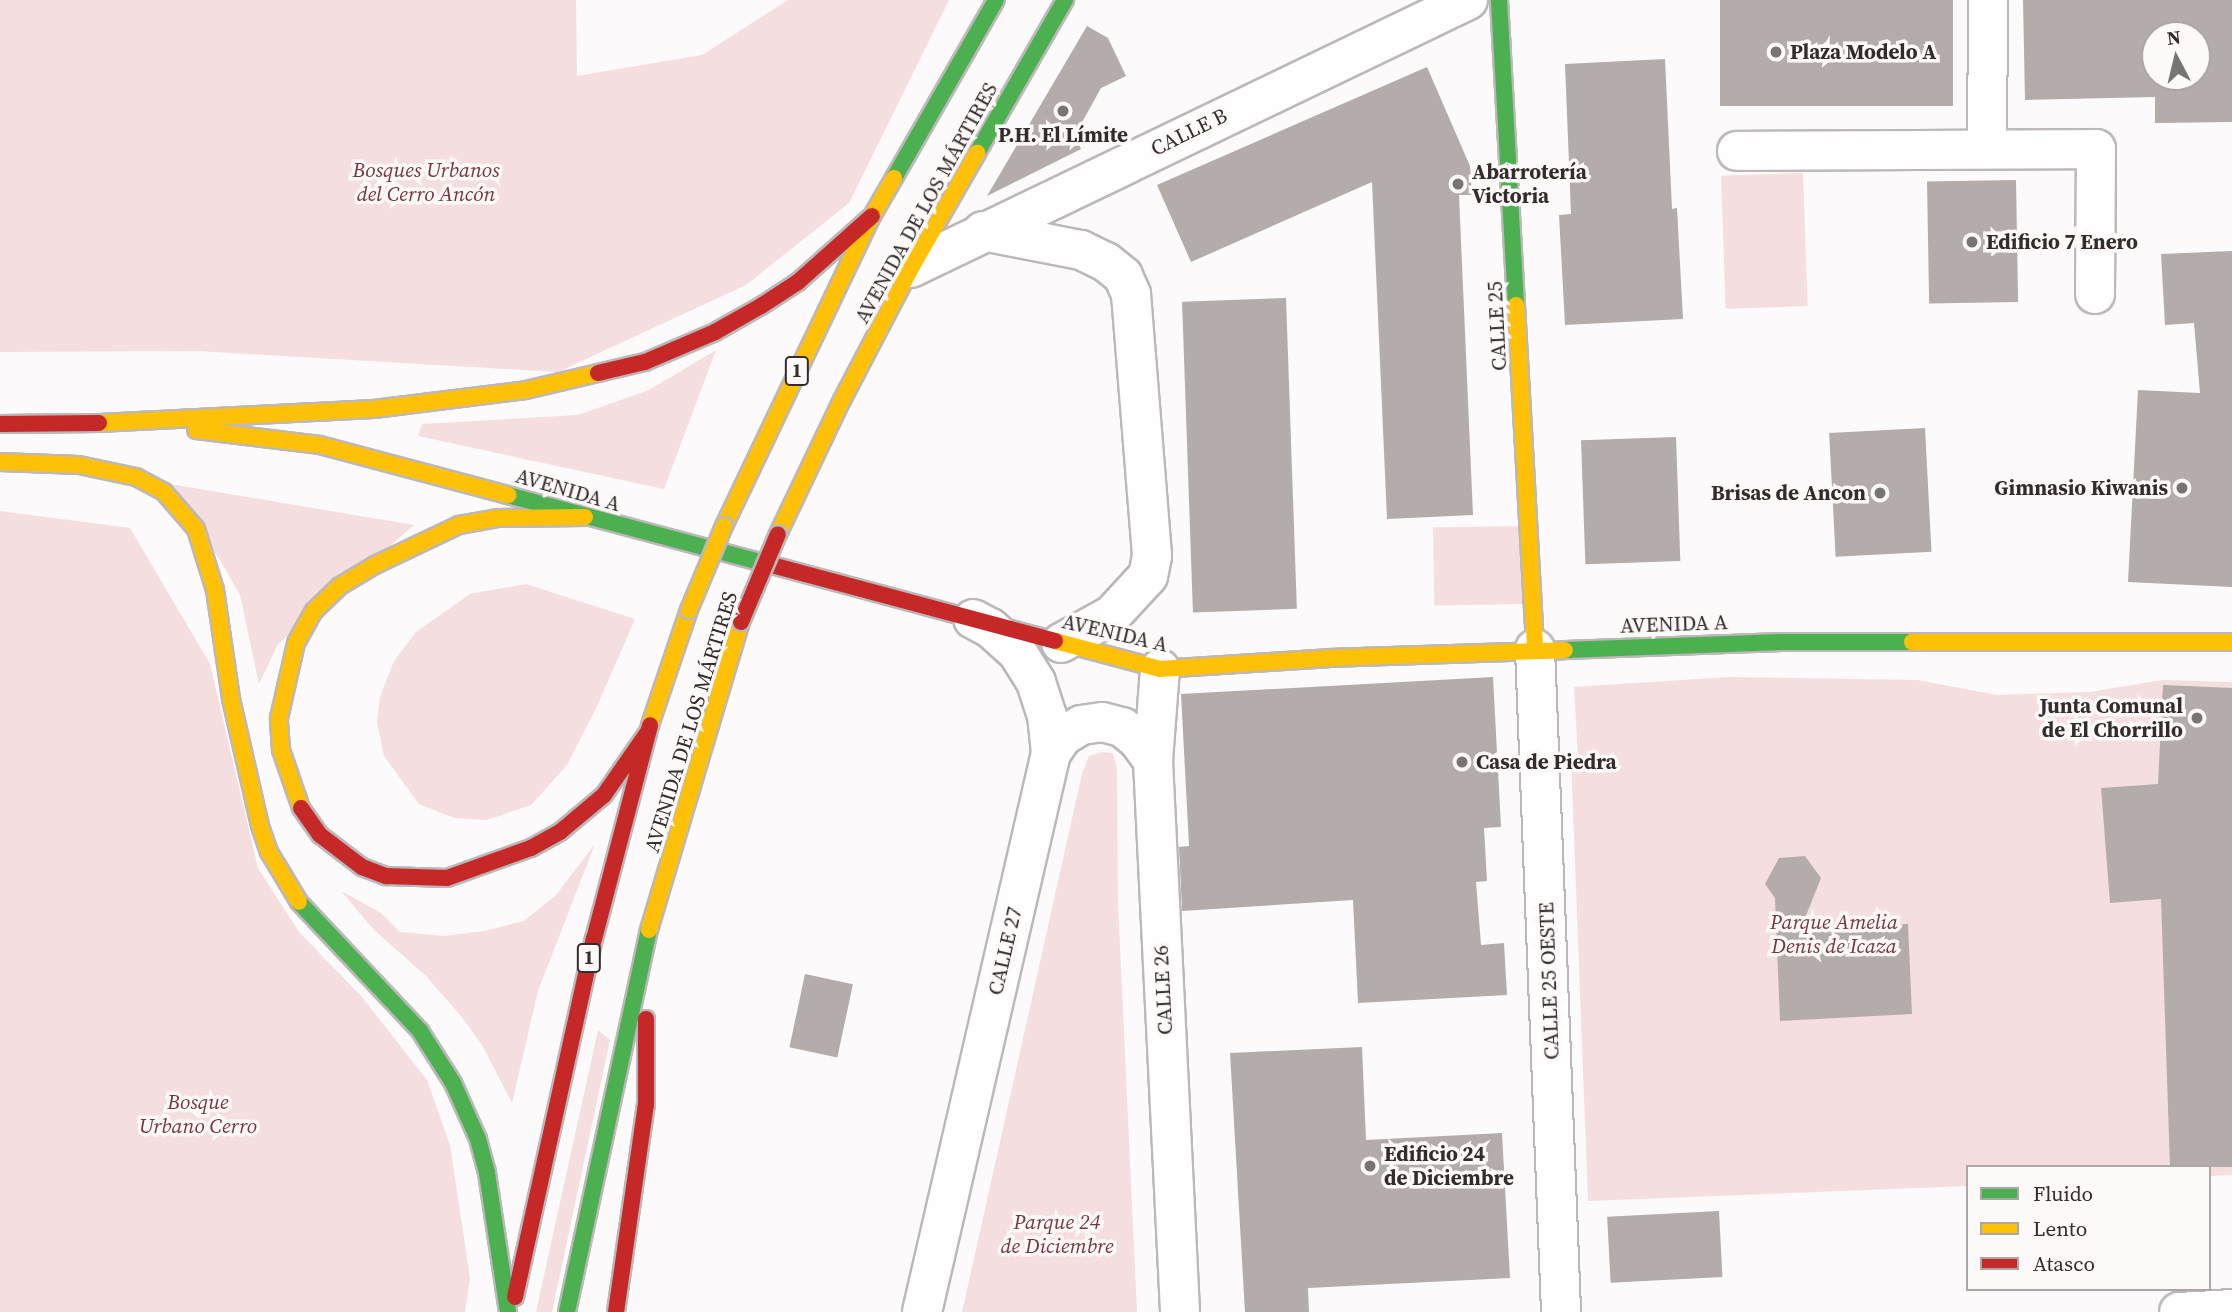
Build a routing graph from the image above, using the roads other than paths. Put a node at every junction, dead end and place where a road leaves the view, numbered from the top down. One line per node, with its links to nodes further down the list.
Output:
1 (996, 0): 8 (main road, AVENIDA DE LOS MÁRTIRES / 1)
2 (1065, 0): 10 (main road, AVENIDA DE LOS MÁRTIRES)
3 (1468, 0): 9 (street, CALLE B)
4 (1499, 0): 19 (main road, CALLE 25)
5 (1988, 0): 6 (street)
6 (1987, 149): 7 (street); 11 (street)
7 (1737, 151)
8 (872, 216): 12 (main road); 21 (main road, AVENIDA DE LOS MÁRTIRES / 1, bridge)
9 (983, 231): 10 (street, CALLE B); 18 (street)
10 (911, 268): 24 (main road, AVENIDA DE LOS MÁRTIRES, bridge)
11 (2095, 294)
12 (99, 423): 13 (main road); 15 (main road, AVENIDA A)
13 (0, 424)
14 (0, 463): 26 (main road)
15 (585, 517): 16 (main road, AVENIDA A); 21 (main road)
16 (971, 618): 18 (main road, AVENIDA A); 22 (street, CALLE 27)
17 (2232, 642): 19 (main road, AVENIDA A)
18 (1061, 643): 20 (main road, AVENIDA A)
19 (1535, 649): 20 (main road, AVENIDA A); 31 (street, CALLE 25 OESTE)
20 (1160, 669): 23 (street, CALLE 26)
21 (648, 732): 26 (main road, AVENIDA DE LOS MÁRTIRES / 1)
22 (1051, 753): 23 (street); 29 (street, CALLE 27)
23 (1153, 761): 30 (street, CALLE 26)
24 (646, 940): 27 (main road, AVENIDA DE LOS MÁRTIRES); 28 (main road)
25 (2232, 1309): 32 (street)
26 (510, 1312)
27 (567, 1312)
28 (616, 1312)
29 (922, 1312)
30 (1180, 1312)
31 (1561, 1312)
32 (2179, 1312)

